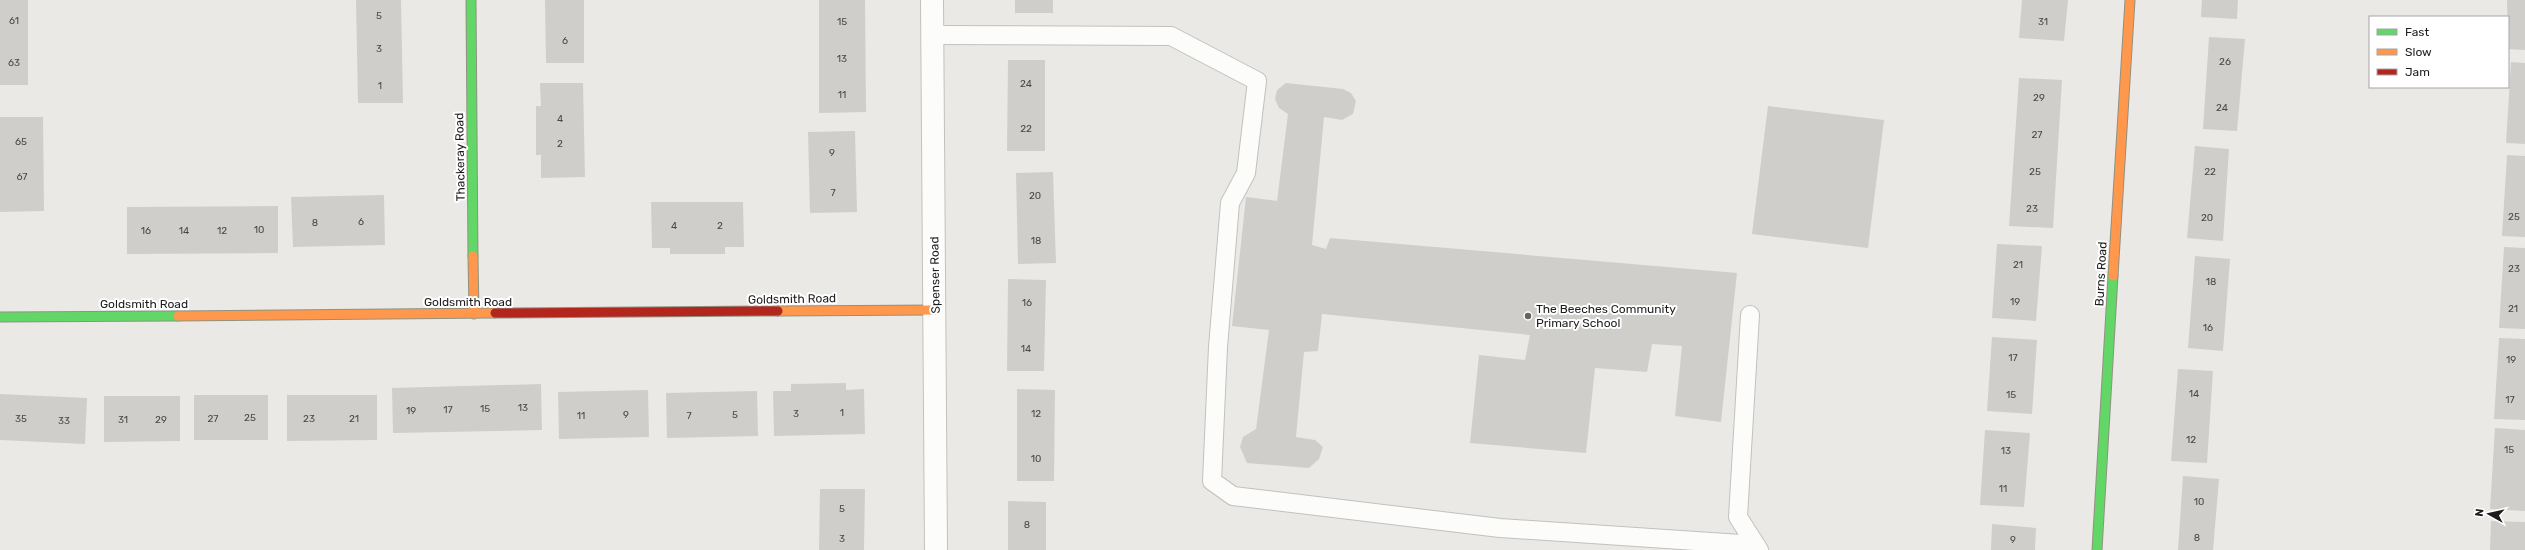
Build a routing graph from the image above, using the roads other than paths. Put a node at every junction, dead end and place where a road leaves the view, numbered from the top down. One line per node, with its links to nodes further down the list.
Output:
1 (471, 0): 6 (street, Thackeray Road)
2 (932, 0): 4 (street, Spenser Road)
3 (2130, 0): 11 (street, Burns Road)
4 (932, 35): 5 (street, Spenser Road); 9 (lane)
5 (935, 310): 6 (street, Goldsmith Road); 10 (street, Spenser Road)
6 (474, 314): 8 (street, Goldsmith Road)
7 (1750, 315): 9 (lane)
8 (0, 317)
9 (1757, 548)
10 (936, 550)
11 (2097, 550)

